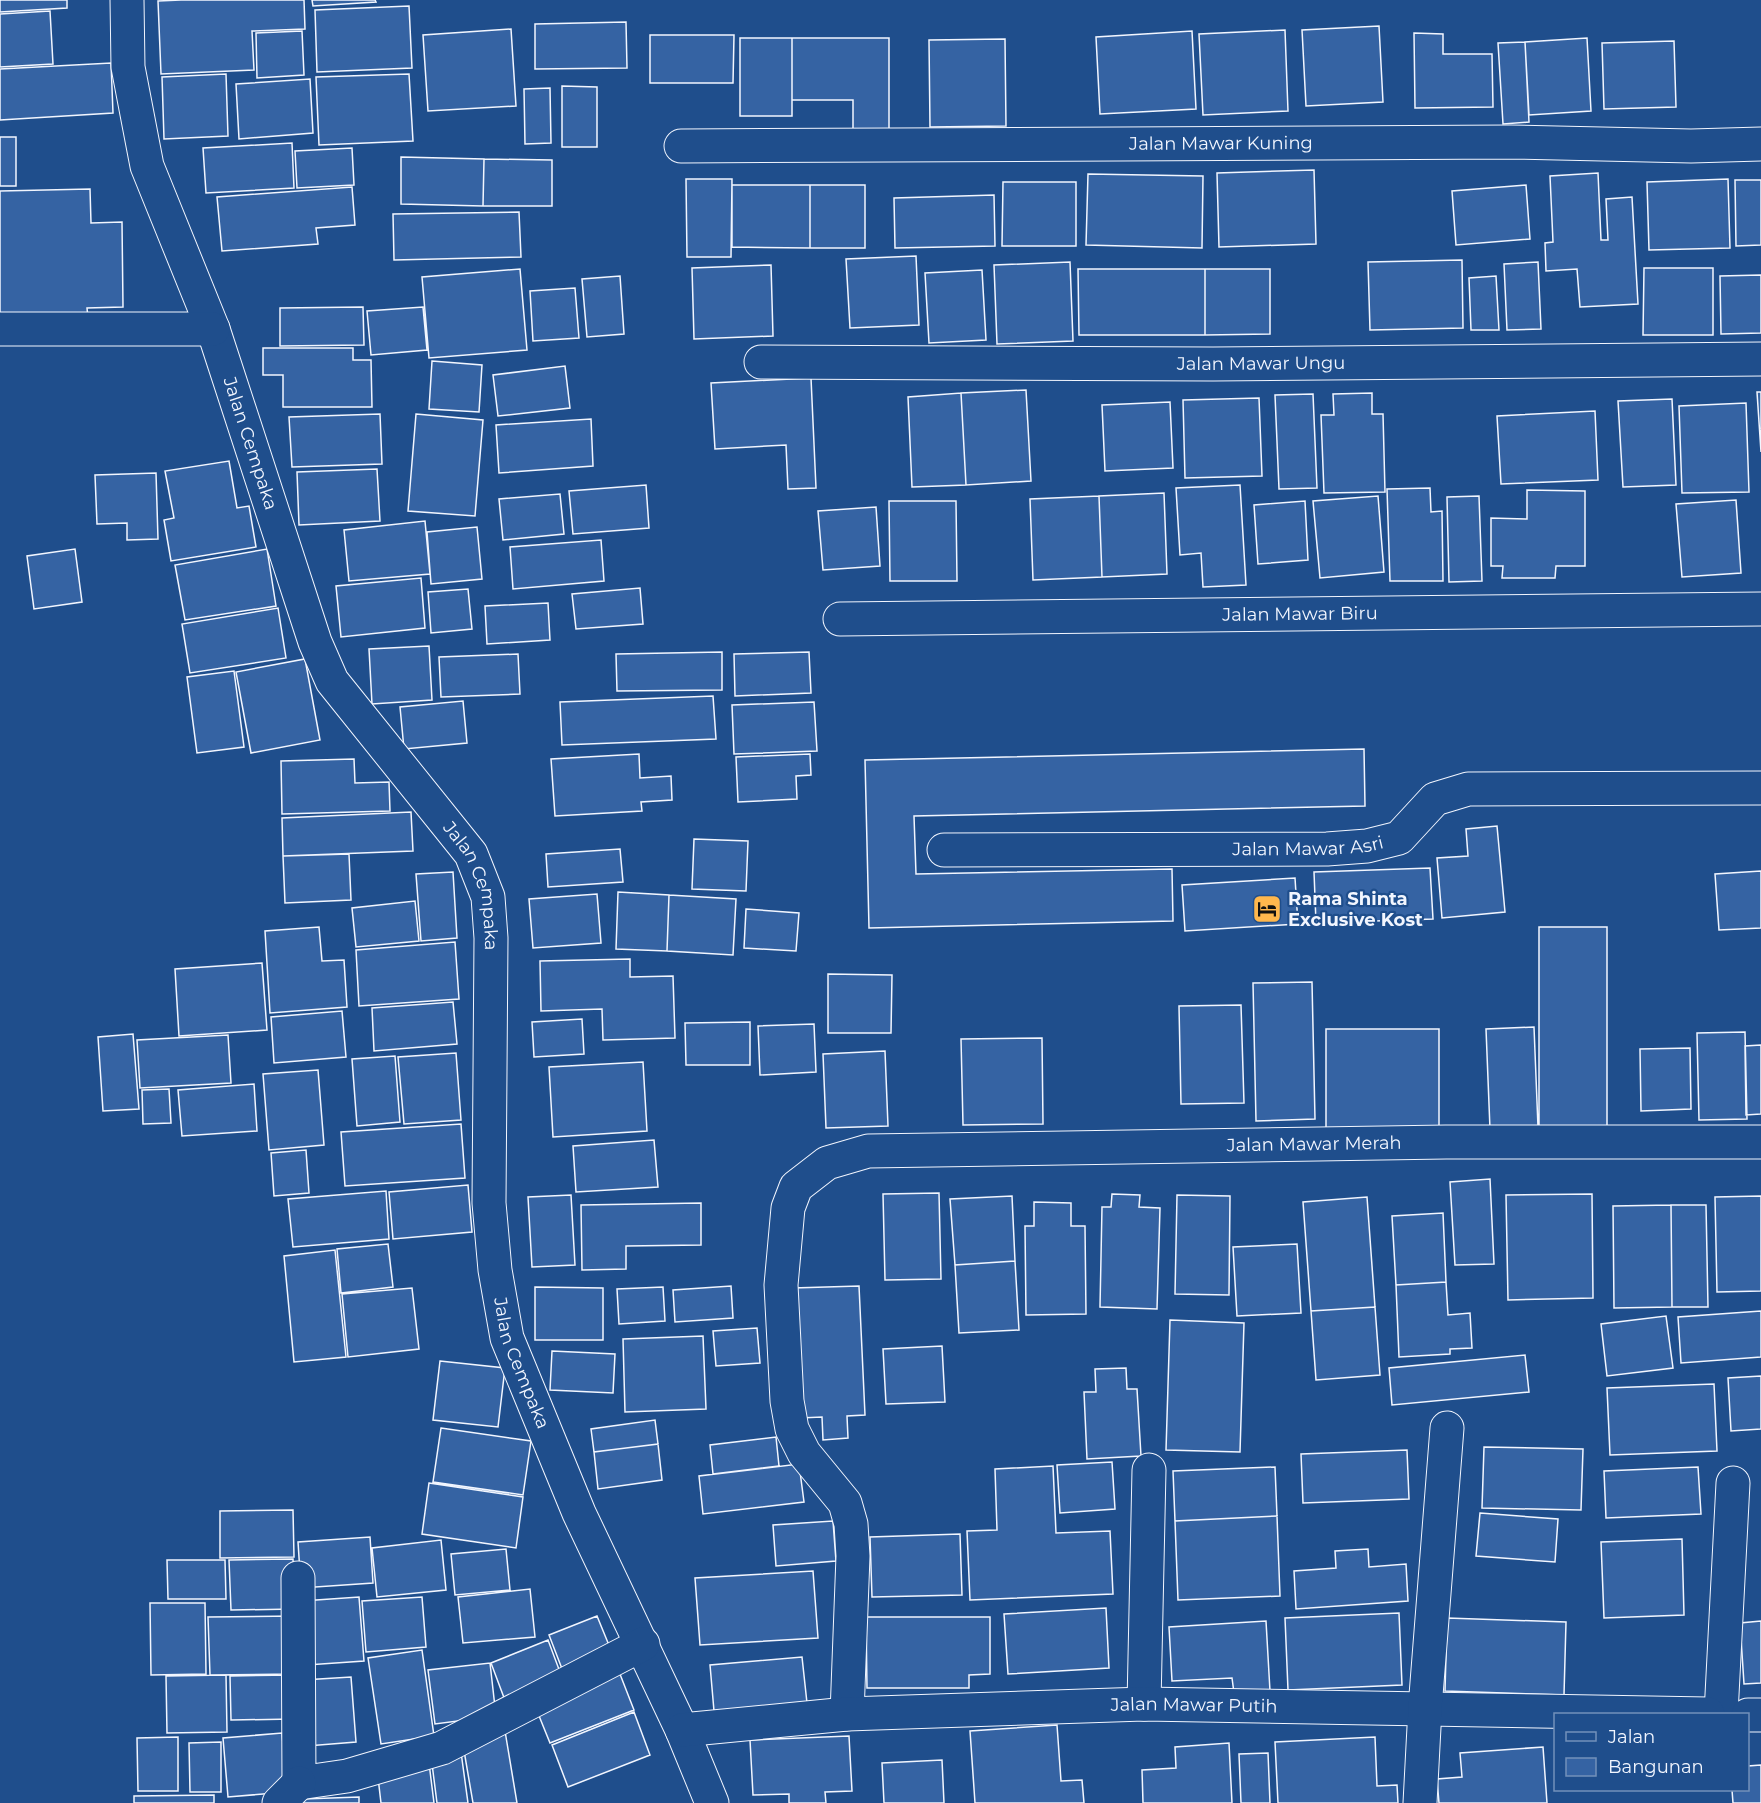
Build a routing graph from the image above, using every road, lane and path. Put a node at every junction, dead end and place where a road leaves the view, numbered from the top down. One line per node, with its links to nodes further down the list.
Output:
1 (127, 0): 5 (street, Jalan Cempaka)
2 (1761, 144): 3 (street, Jalan Mawar Kuning)
3 (681, 146)
4 (0, 329): 5 (street)
5 (213, 329): 17 (street, Jalan Cempaka)
6 (1761, 359): 7 (street, Jalan Mawar Ungu)
7 (761, 362)
8 (1761, 609): 9 (street, Jalan Mawar Biru)
9 (840, 619)
10 (1761, 788): 11 (street, Jalan Mawar Asri)
11 (944, 850)
12 (1761, 1142): 22 (street, Jalan Mawar Merah)
13 (1447, 1428): 19 (street)
14 (1149, 1470): 18 (street)
15 (1733, 1483): 21 (street)
16 (298, 1578): 24 (street)
17 (643, 1644): 23 (street, Jalan Cempaka); 24 (street)
18 (1144, 1704): 19 (street, Jalan Mawar Putih); 22 (street, Jalan Mawar Putih)
19 (1425, 1708): 20 (street, Jalan Mawar Putih); 26 (street)
20 (1661, 1713)
21 (1721, 1713)
22 (847, 1714): 23 (street, Jalan Mawar Putih)
23 (682, 1730): 25 (street, Jalan Cempaka)
24 (289, 1793)
25 (712, 1803)
26 (1420, 1803)

